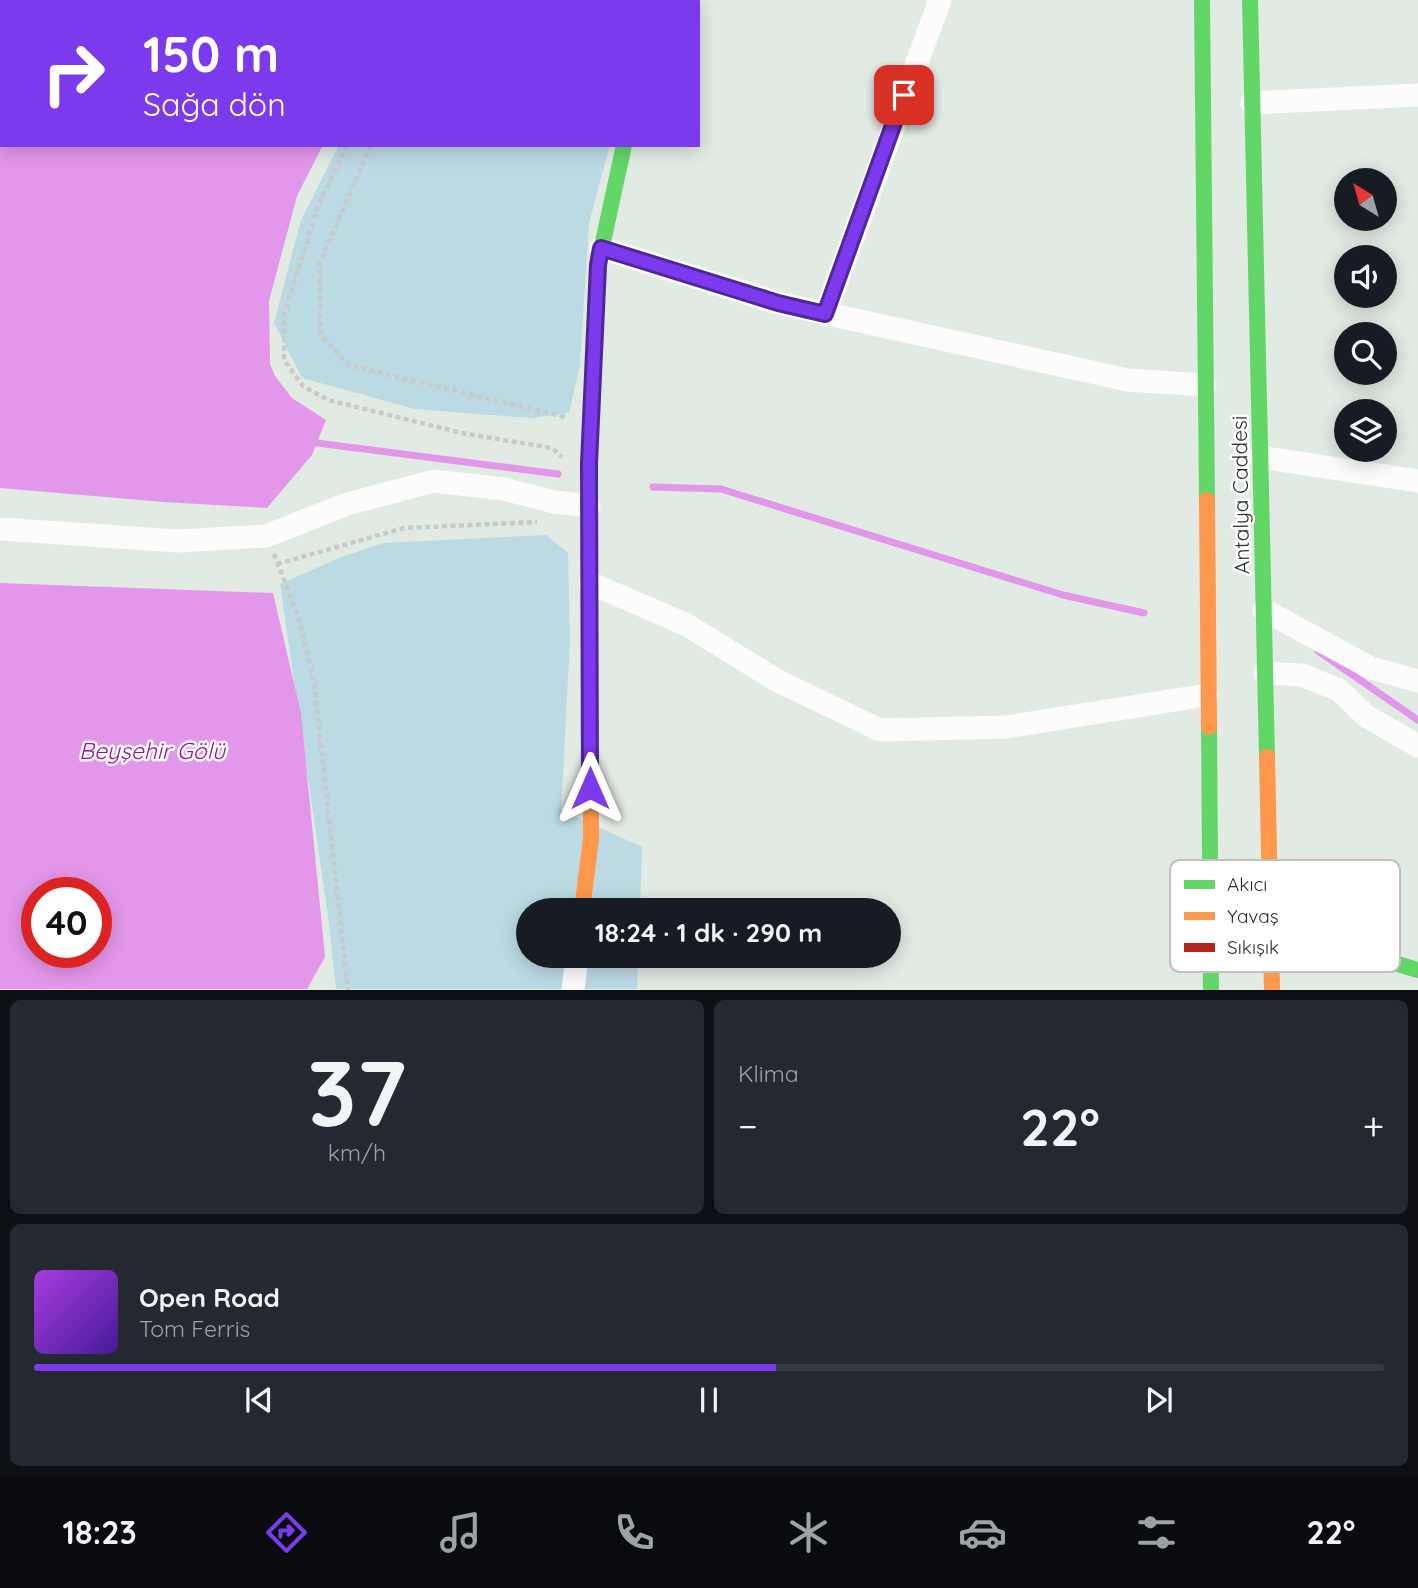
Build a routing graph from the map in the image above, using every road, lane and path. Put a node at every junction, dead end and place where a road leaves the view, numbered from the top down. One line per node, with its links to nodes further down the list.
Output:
1 (940, 0): 10 (street)
2 (1202, 0): 11 (main road, Antalya Caddesi)
3 (1250, 0): 5 (main road, Antalya Caddesi)
4 (1418, 95): 5 (street)
5 (1252, 103): 13 (main road, Antalya Caddesi)
6 (346, 147): 14 (path)
7 (369, 147): 12 (path)
8 (624, 147): 9 (main road)
9 (601, 248): 10 (street); 12 (main road)
10 (825, 314): 11 (street)
11 (1205, 386): 25 (main road, Antalya Caddesi)
12 (591, 424): 17 (main road)
13 (1260, 457): 15 (street); 22 (main road, Antalya Caddesi)
14 (568, 462)
15 (1418, 481)
16 (566, 503): 17 (street); 19 (street); 20 (path)
17 (589, 506): 21 (main road)
18 (0, 529): 19 (street)
19 (266, 536): 20 (path)
20 (277, 564): 33 (path)
21 (590, 583): 25 (street); 29 (main road)
22 (1264, 610): 23 (main road, Antalya Caddesi); 24 (street)
23 (1265, 674): 26 (street); 28 (main road, Antalya Caddesi)
24 (1418, 681)
25 (1207, 695): 27 (main road, Antalya Caddesi)
26 (1418, 746)
27 (1209, 860)
28 (1269, 860)
29 (584, 898)
30 (1400, 965): 32 (main road)
31 (576, 968): 34 (street)
32 (1418, 970)
33 (348, 989)
34 (573, 989)

